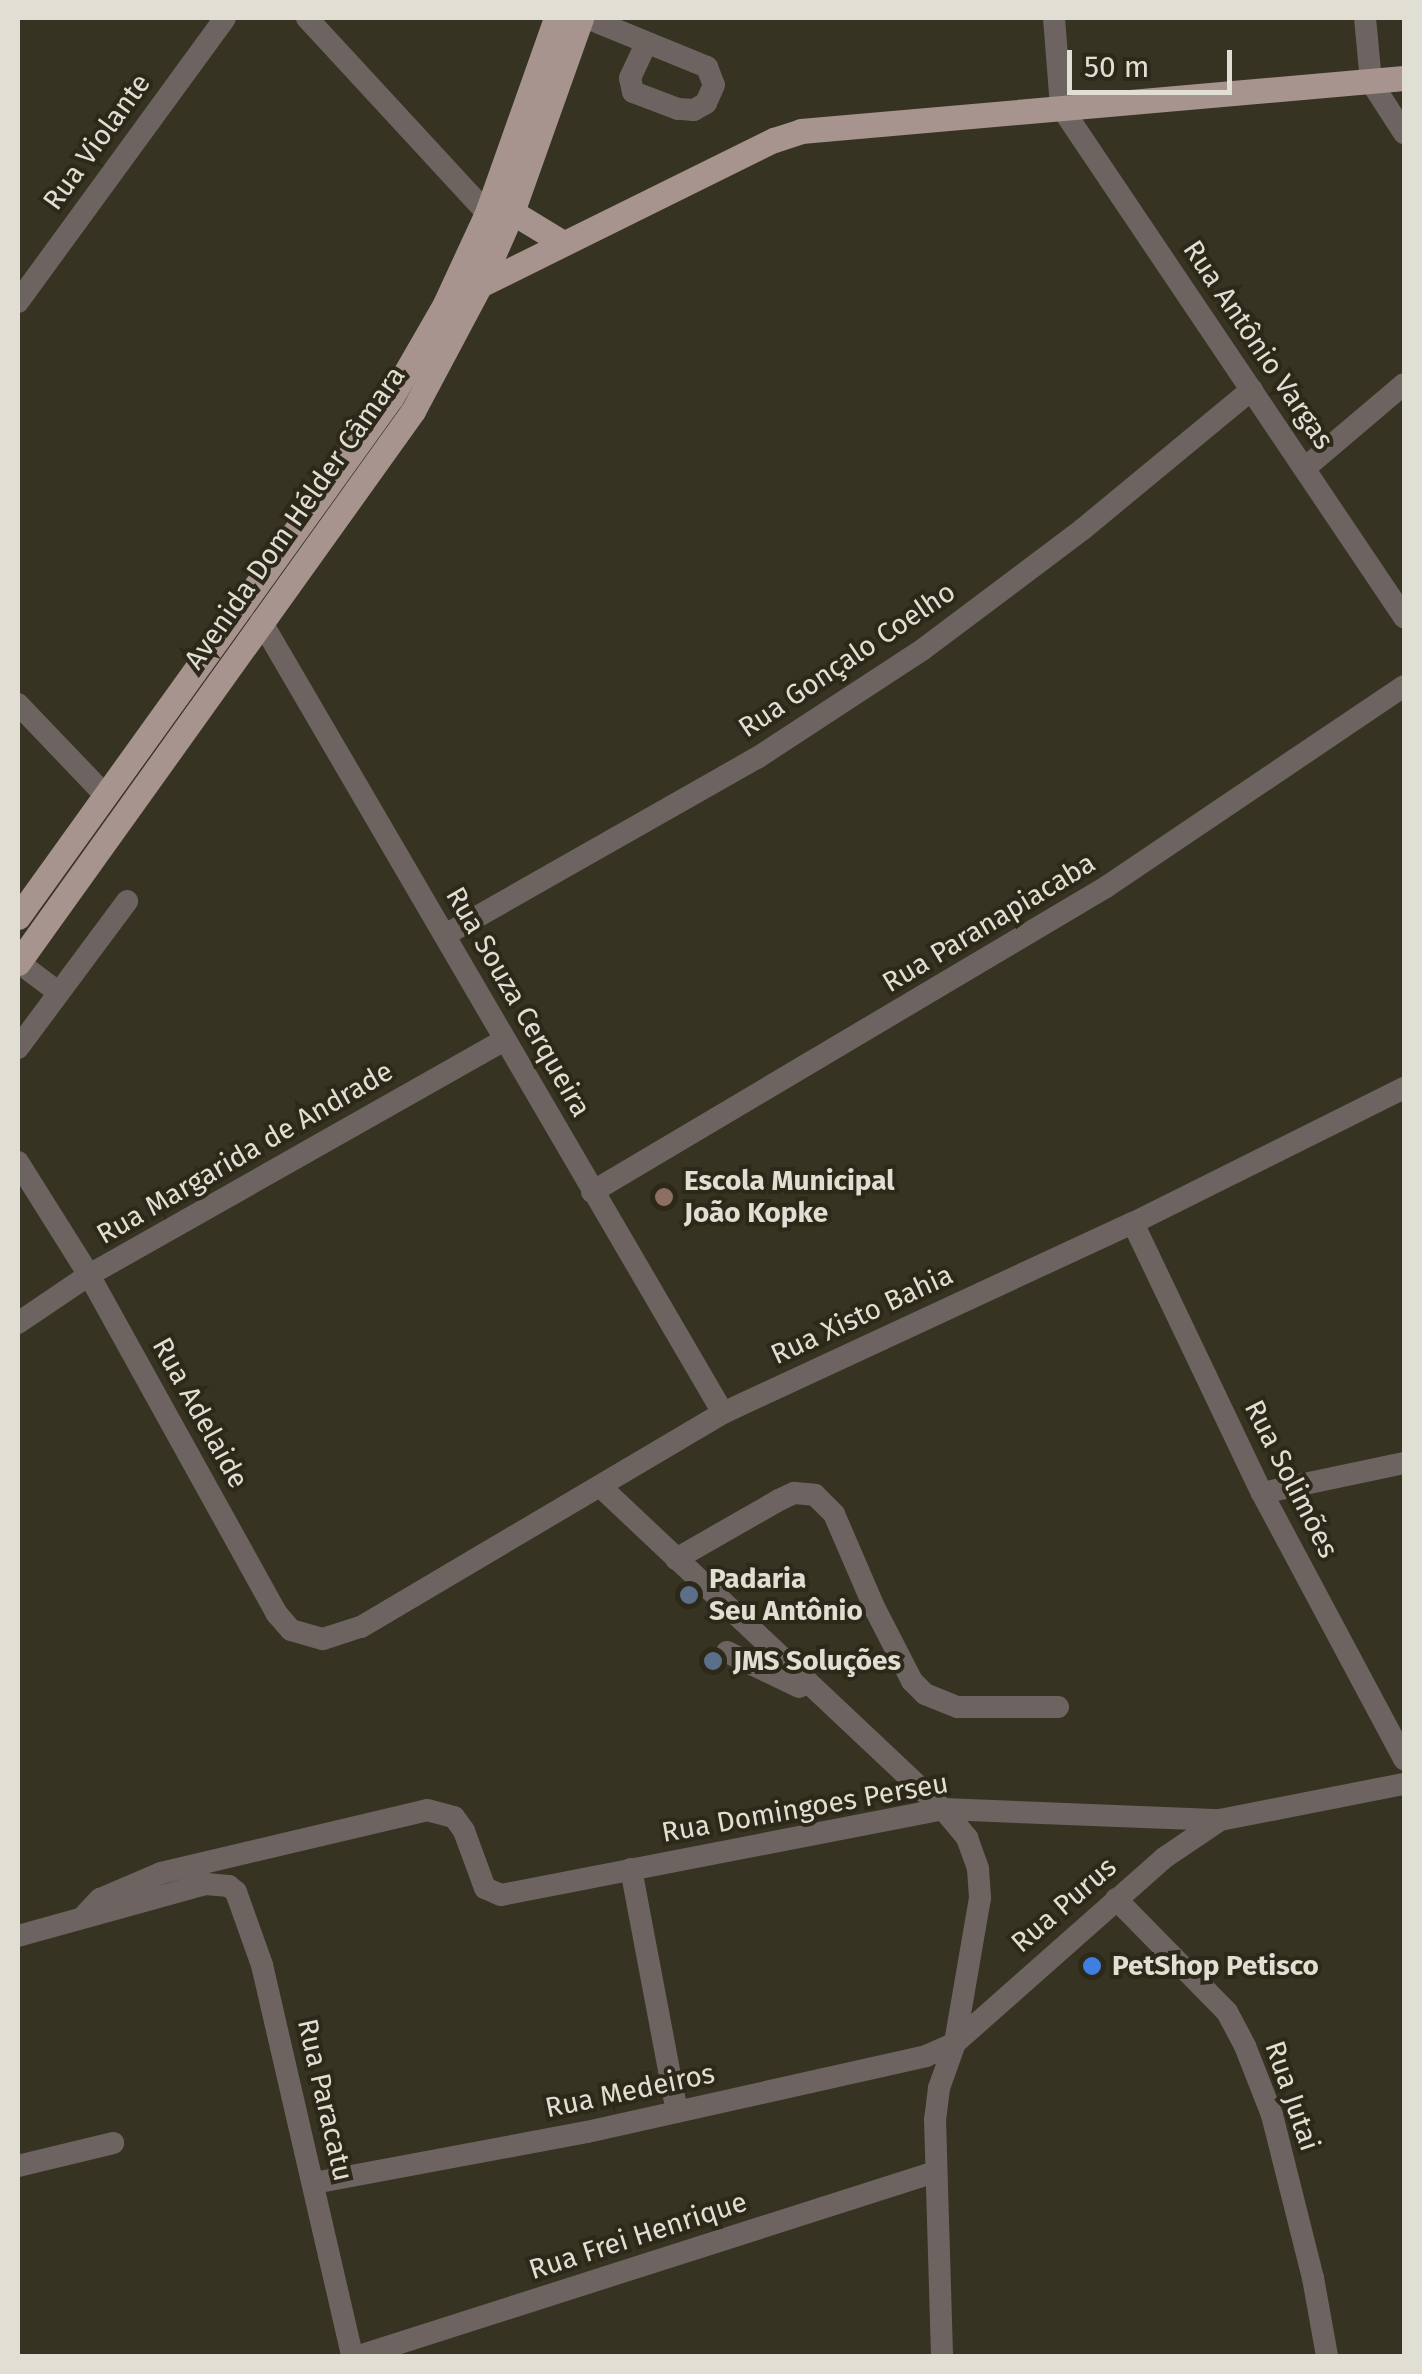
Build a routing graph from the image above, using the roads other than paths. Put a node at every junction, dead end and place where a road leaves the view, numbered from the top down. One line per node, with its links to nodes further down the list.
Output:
1 (226, 18): 15 (street, Rua Violante)
2 (306, 18): 12 (street)
3 (556, 18): 12 (main road, Avenida Dom Hélder Câmara)
4 (584, 18): 7 (street); 12 (main road, Avenida Dom Hélder Câmara)
5 (1054, 18): 10 (street)
6 (1365, 18): 9 (street)
7 (646, 42)
8 (1404, 78): 9 (main road)
9 (1371, 82): 10 (main road); 11 (street)
10 (1061, 107): 13 (main road); 18 (street, Rua Antônio Vargas)
11 (1404, 133)
12 (499, 212): 13 (main road); 14 (main road, Avenida Dom Hélder Câmara); 16 (main road, Avenida Dom Hélder Câmara)
13 (563, 242): 14 (main road)
14 (480, 285): 16 (main road); 21 (main road, Avenida Dom Hélder Câmara)
15 (18, 302)
16 (446, 304): 24 (main road, Avenida Dom Hélder Câmara)
17 (1404, 384): 19 (street)
18 (1252, 390): 19 (street, Rua Antônio Vargas); 27 (street, Rua Gonçalo Coelho)
19 (1305, 468): 20 (street, Rua Antônio Vargas)
20 (1404, 617)
21 (260, 621): 27 (street, Rua Souza Cerqueira); 28 (main road, Avenida Dom Hélder Câmara)
22 (1404, 686): 34 (street, Rua Paranapiacaba)
23 (18, 704): 24 (street)
24 (106, 796): 26 (main road, Avenida Dom Hélder Câmara)
25 (127, 901): 29 (street)
26 (18, 916)
27 (445, 935): 30 (street, Rua Souza Cerqueira)
28 (18, 962): 29 (street)
29 (58, 992): 31 (street)
30 (505, 1040): 34 (street, Rua Souza Cerqueira); 36 (street, Rua Margarida de Andrade)
31 (18, 1048)
32 (1404, 1088): 35 (street, Rua Xisto Bahia)
33 (18, 1162): 36 (street, Rua Adelaide)
34 (592, 1192): 38 (street, Rua Souza Cerqueira)
35 (1133, 1222): 38 (street, Rua Xisto Bahia); 41 (street, Rua Solimões)
36 (90, 1275): 37 (street, Rua Margarida de Andrade); 43 (street, Rua Adelaide)
37 (18, 1322)
38 (723, 1413): 40 (street, Rua Xisto Bahia)
39 (1404, 1464): 41 (street)
40 (602, 1488): 42 (street); 43 (street, Rua Xisto Bahia)
41 (1262, 1494): 47 (street, Rua Solimões)
42 (676, 1559): 45 (street); 46 (street)
43 (361, 1627)
44 (726, 1652): 45 (street)
45 (825, 1700): 49 (street)
46 (1058, 1707)
47 (1404, 1759)
48 (1404, 1784): 50 (street)
49 (943, 1809): 50 (street, Rua Domingoes Perseu); 51 (street, Rua Domingoes Perseu); 55 (street)
50 (1220, 1820): 52 (street, Rua Purus)
51 (631, 1869): 53 (street, Rua Domingoes Perseu); 56 (street)
52 (1116, 1899): 55 (street, Rua Purus); 63 (street, Rua Jutai)
53 (83, 1917): 54 (street); 60 (street, Rua Paracatu)
54 (18, 1936)
55 (954, 2043): 56 (street, Rua Medeiros); 59 (street)
56 (678, 2112): 60 (street, Rua Medeiros)
57 (112, 2143): 58 (street)
58 (18, 2166)
59 (935, 2172): 61 (street, Rua Frei Henrique); 62 (street)
60 (314, 2183): 61 (street, Rua Paracatu)
61 (355, 2356)
62 (942, 2356)
63 (1327, 2356)

